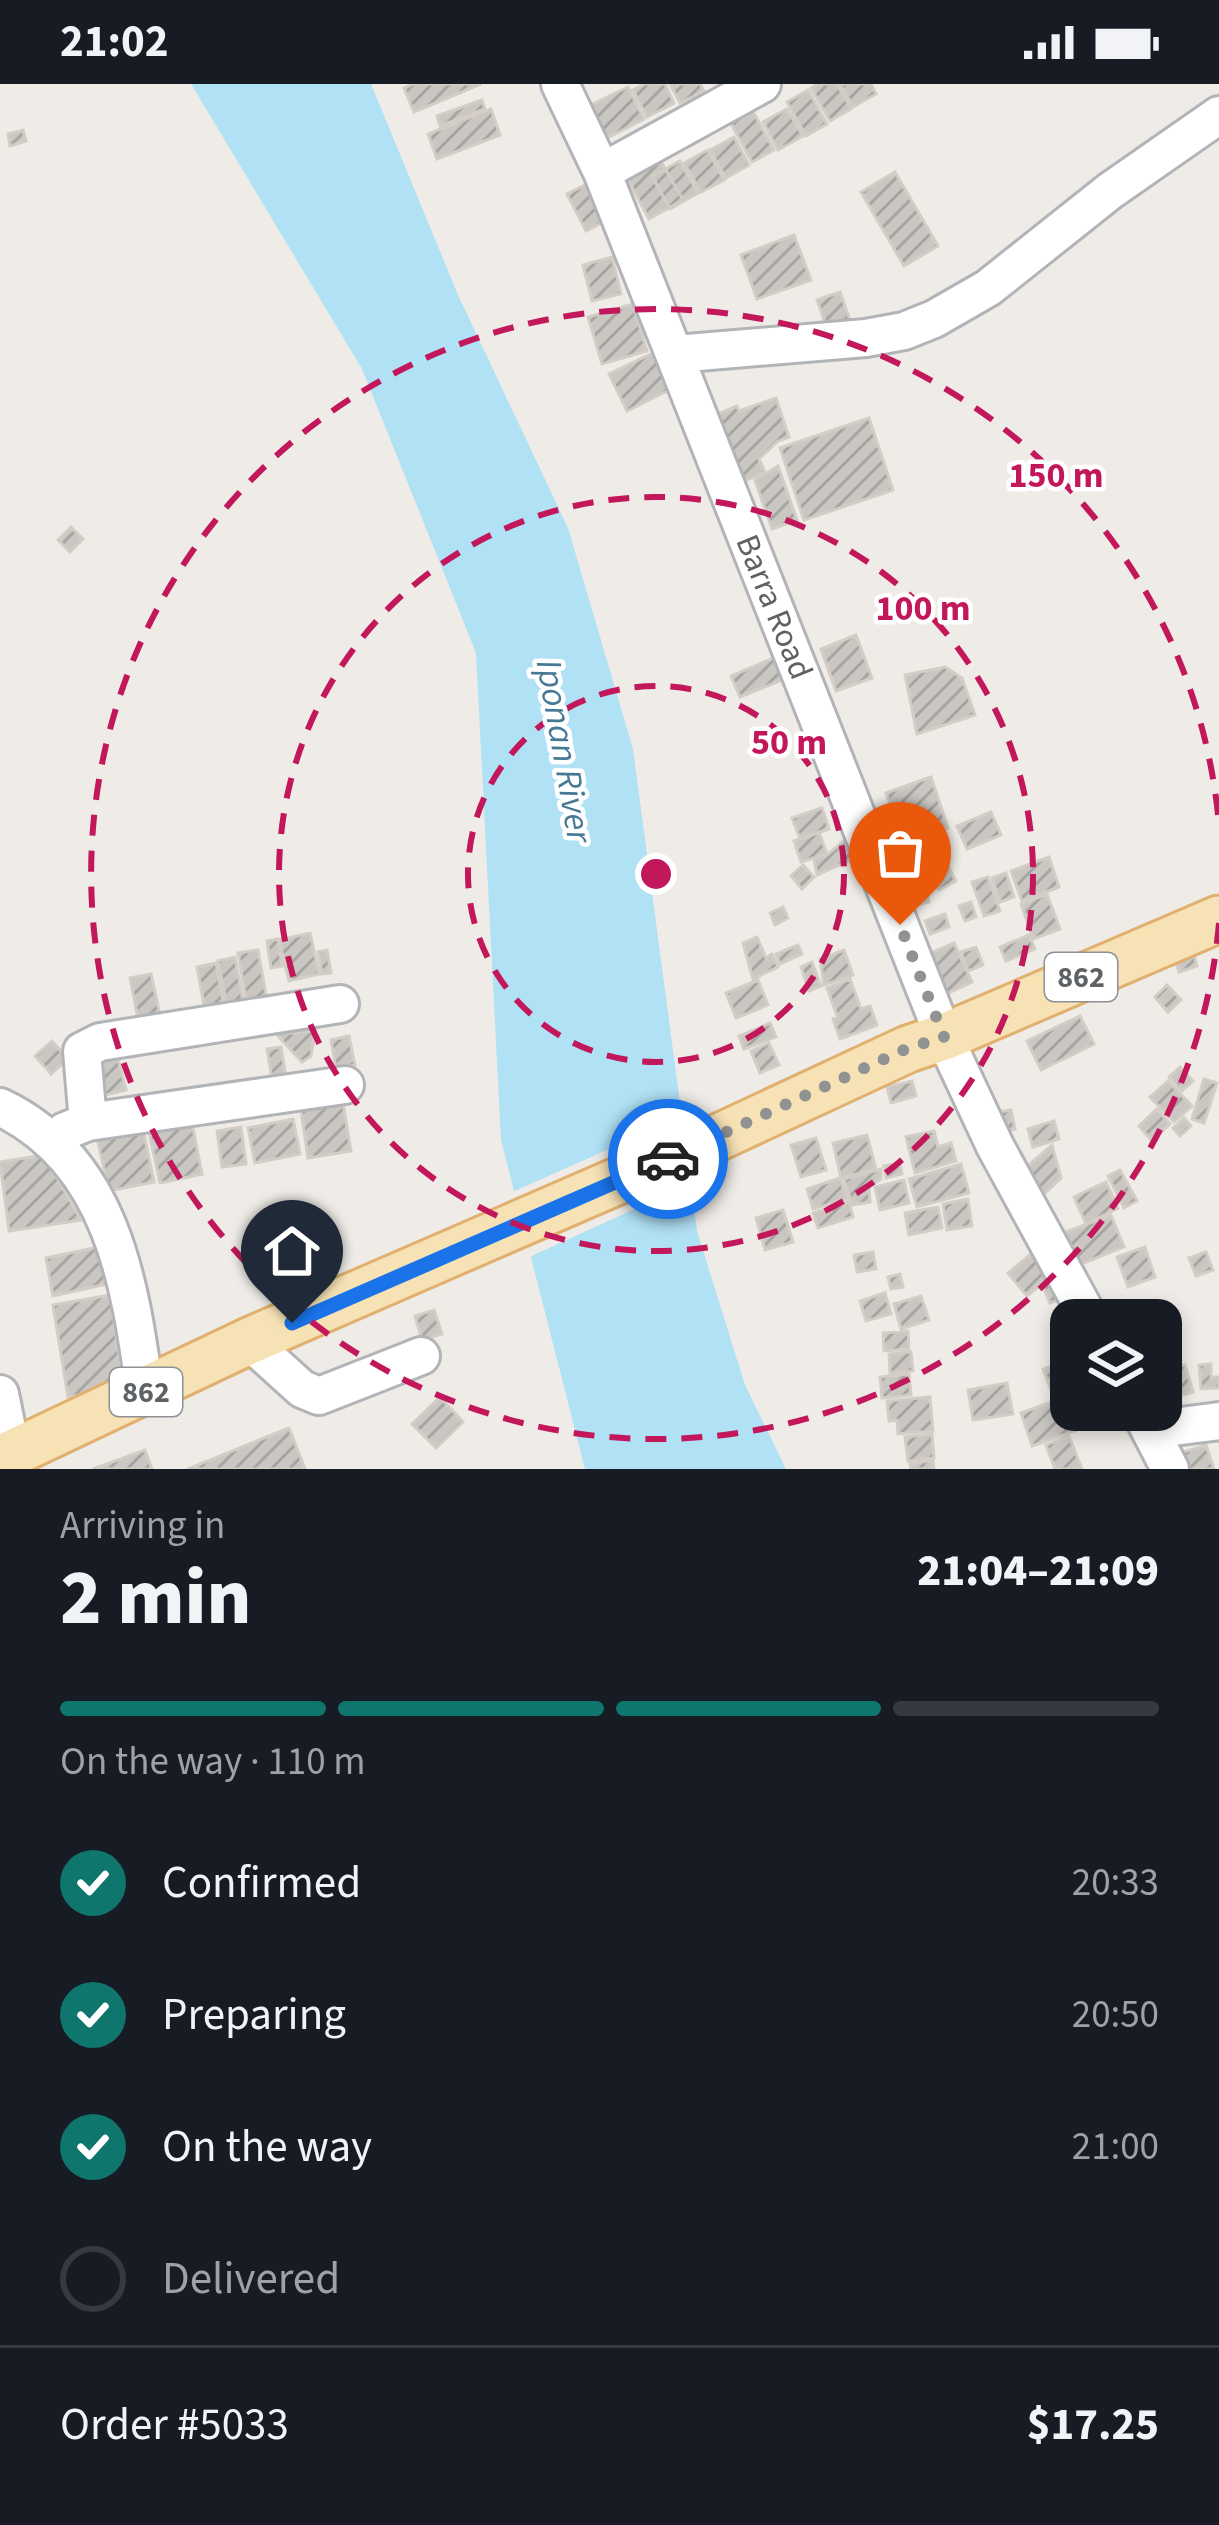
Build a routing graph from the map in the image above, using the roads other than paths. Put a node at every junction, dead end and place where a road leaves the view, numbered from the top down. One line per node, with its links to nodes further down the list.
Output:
1 (560, 84): 4 (street, Barra Road)
2 (762, 84): 4 (street)
3 (1219, 115): 5 (street)
4 (602, 172): 5 (street, Barra Road)
5 (675, 354): 8 (street, Barra Road)
6 (1219, 919): 8 (main road, 862)
7 (340, 1004): 11 (street)
8 (944, 1037): 13 (street, Barra Road); 14 (main road, 862)
9 (345, 1085): 11 (street)
10 (0, 1107): 12 (street)
11 (88, 1122): 12 (street)
12 (46, 1138): 16 (street)
13 (1078, 1299)
14 (249, 1341): 15 (street); 16 (main road, 862)
15 (421, 1356)
16 (145, 1393): 21 (main road, 862)
17 (0, 1394): 21 (street)
18 (1182, 1420): 19 (street)
19 (1219, 1420)
20 (1150, 1431): 22 (street)
21 (6, 1456)
22 (1170, 1469)

